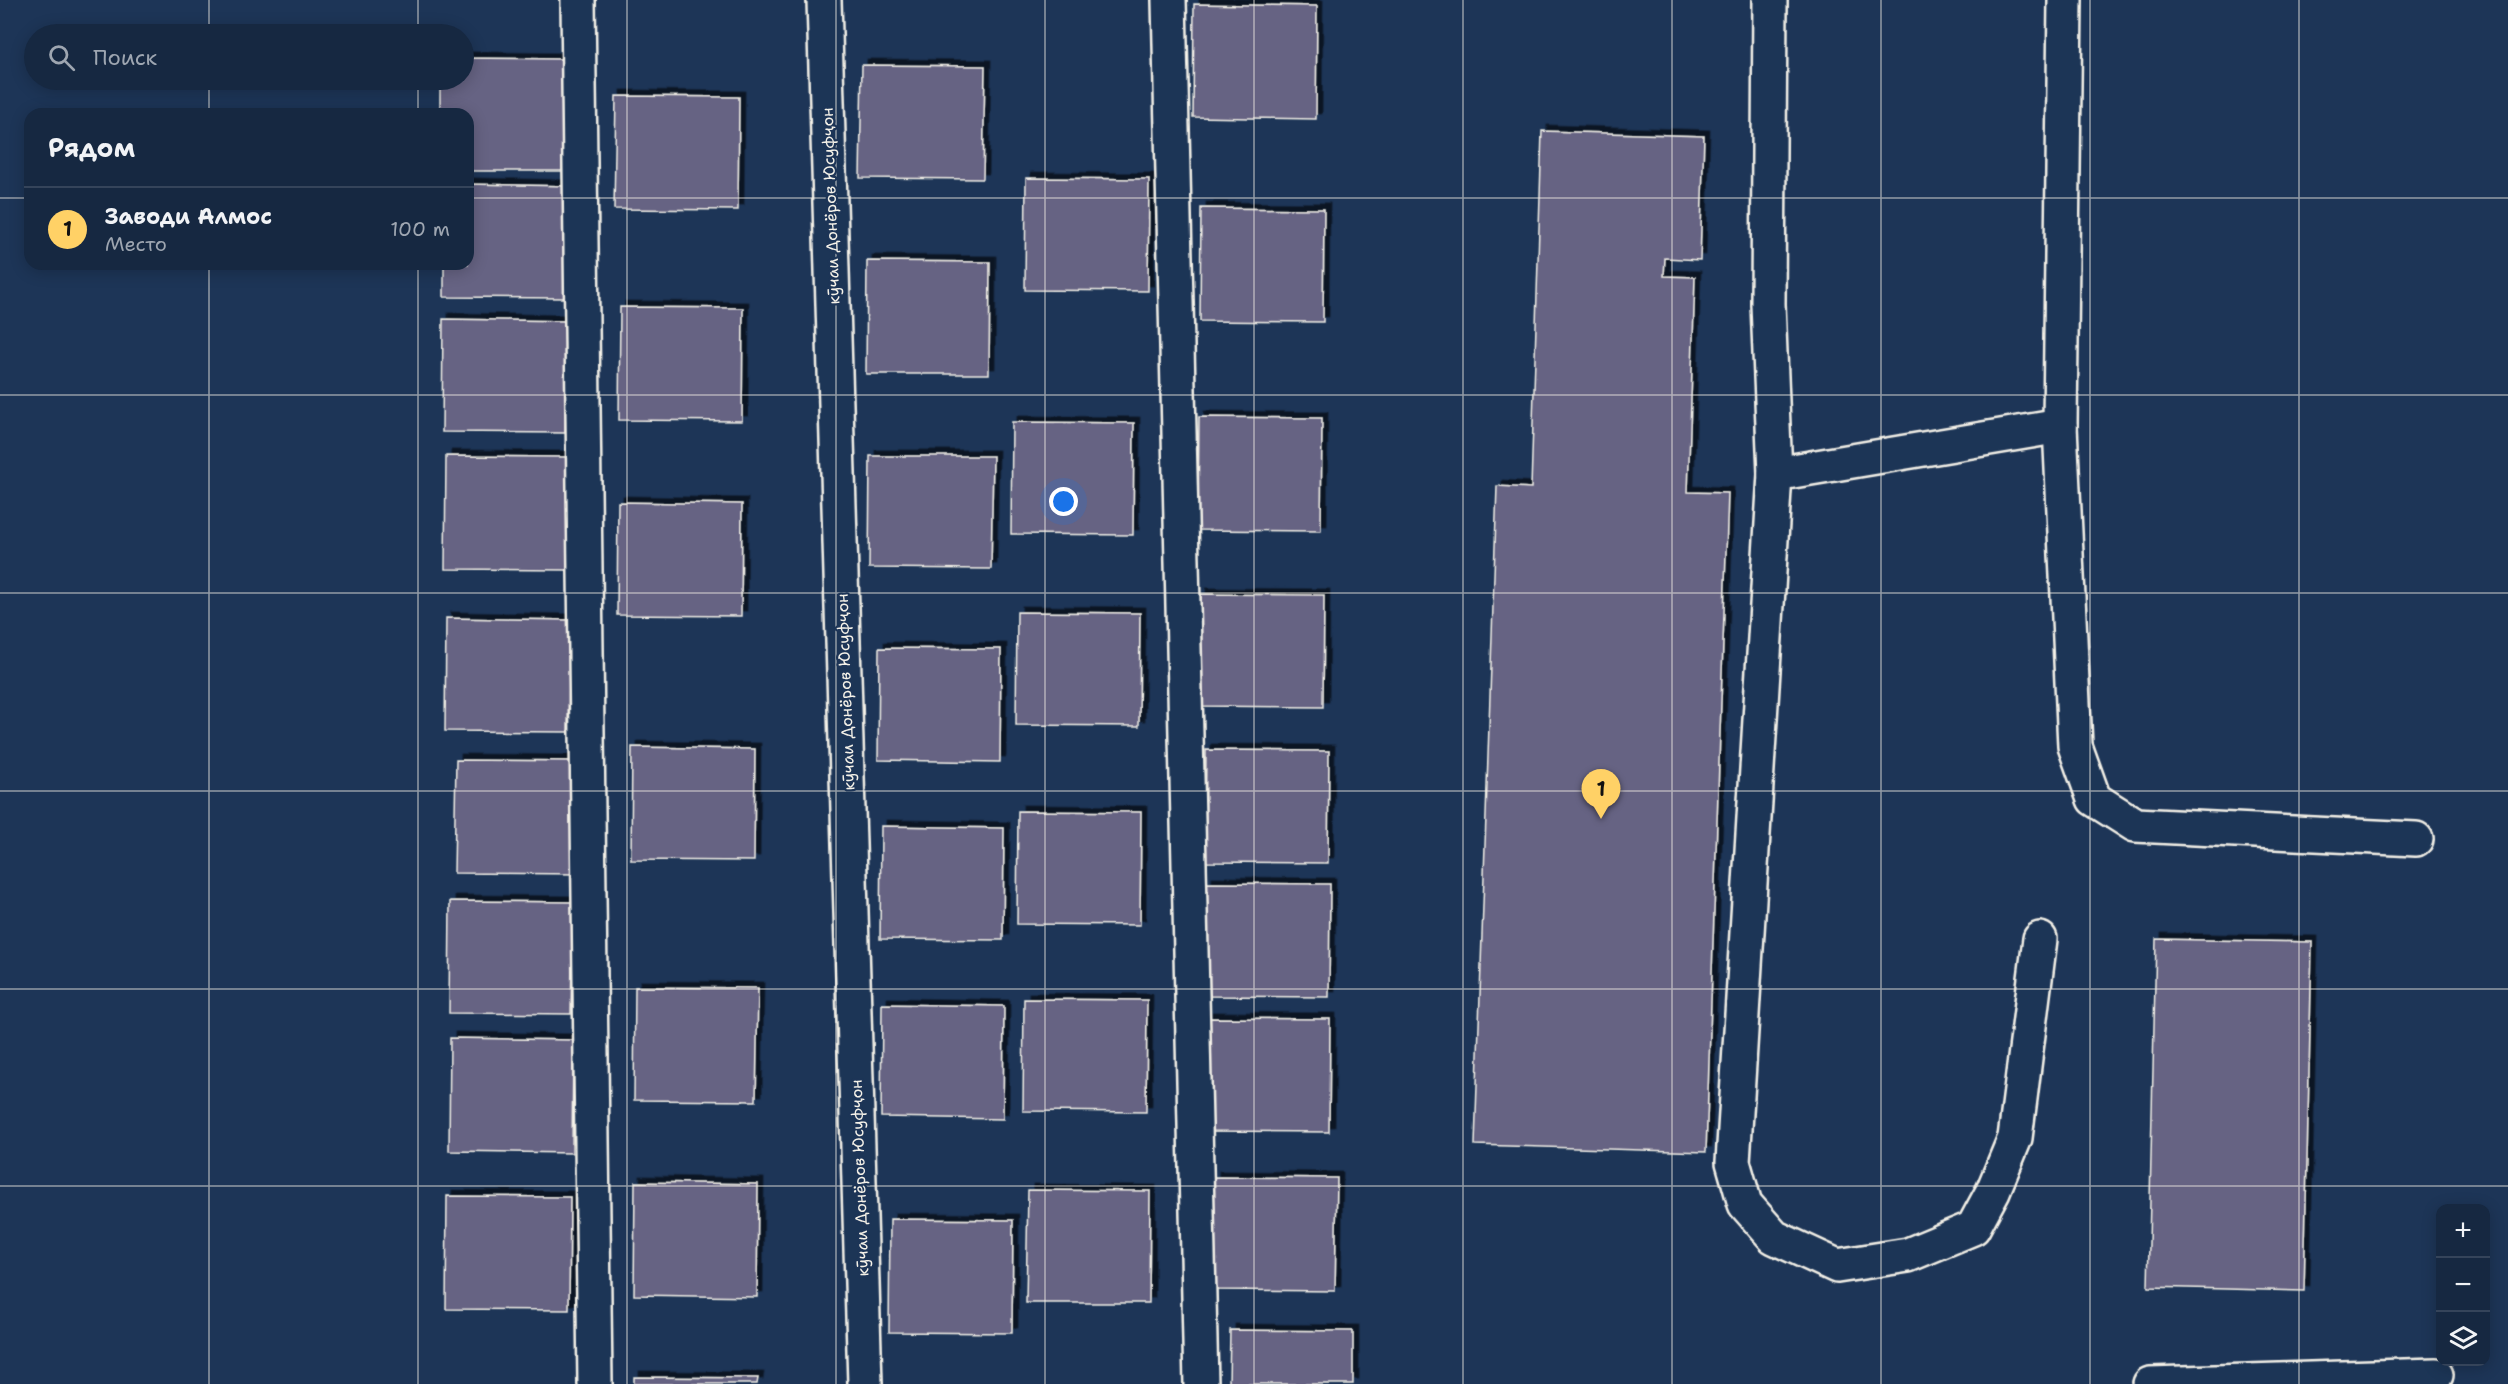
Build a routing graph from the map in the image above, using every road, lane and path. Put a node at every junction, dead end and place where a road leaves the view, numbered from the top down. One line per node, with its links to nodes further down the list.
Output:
1 (578, 0): 11 (street)
2 (824, 0): 12 (street, кӯчаи Донёров Юсуфҷон)
3 (1169, 0): 13 (street)
4 (1770, 0): 7 (street)
5 (2064, 0): 6 (street)
6 (2060, 426): 7 (street); 8 (street)
7 (1775, 474): 9 (street)
8 (2416, 839)
9 (2040, 939)
10 (2436, 1375): 14 (street)
11 (595, 1384)
12 (865, 1384)
13 (1201, 1384)
14 (2150, 1384)

